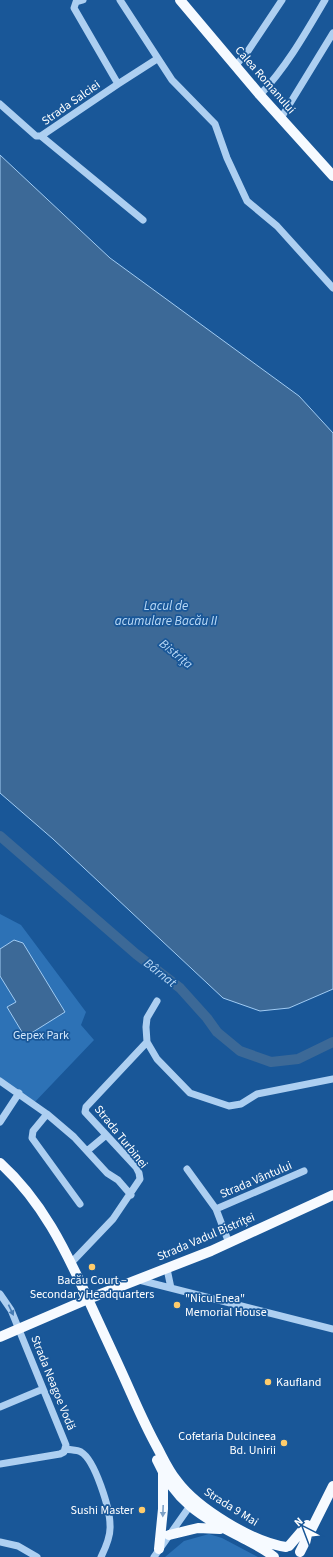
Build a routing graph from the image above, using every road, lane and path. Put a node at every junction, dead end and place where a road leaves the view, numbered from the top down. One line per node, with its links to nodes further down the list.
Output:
1 (83, 0): 9 (street, Strada Salciei)
2 (120, 0): 7 (street)
3 (180, 0): 8 (main road, Calea Romanului)
4 (282, 0): 8 (street)
5 (325, 0): 10 (street)
6 (333, 33): 12 (street)
7 (157, 59): 9 (street, Strada Salciei); 16 (street)
8 (236, 66): 10 (main road, Calea Romanului)
9 (118, 84): 13 (street, Strada Salciei)
10 (260, 95): 12 (main road, Calea Romanului)
11 (0, 104): 13 (street, Strada Salciei)
12 (281, 118): 14 (main road, Calea Romanului)
13 (41, 136): 15 (street)
14 (333, 176)
15 (143, 220)
16 (333, 288)
17 (157, 1000): 18 (street)
18 (147, 1042): 19 (street); 24 (street, Strada Turbinei)
19 (333, 1078)
20 (0, 1081): 21 (street)
21 (19, 1093): 22 (street); 23 (street)
22 (47, 1114): 25 (street); 31 (street)
23 (0, 1122)
24 (105, 1136): 25 (street); 29 (street, Strada Turbinei)
25 (87, 1151): 29 (street)
26 (0, 1163): 34 (main road, Strada 9 Mai)
27 (187, 1169): 32 (street, Strada Vântului)
28 (304, 1171): 32 (street, Strada Vântului)
29 (131, 1195): 34 (street, Strada Turbinei)
30 (333, 1195): 33 (main road, Strada Vadul Bistriței)
31 (80, 1204)
32 (216, 1209): 33 (street, Strada Vântului)
33 (229, 1243): 35 (main road, Strada Vadul Bistriței)
34 (71, 1263): 39 (main road, Strada 9 Mai)
35 (167, 1269): 36 (main road, Strada Vadul Bistriței); 37 (street)
36 (139, 1280): 37 (street); 39 (main road, Strada Vadul Bistriței)
37 (171, 1288): 41 (street)
38 (0, 1294): 40 (street, Strada Neagoe Vodă, one-way to 40)
39 (88, 1299): 40 (main road, Strada Vadul Bistriței); 45 (main road, Strada 9 Mai)
40 (19, 1329): 42 (main road, Strada Vadul Bistriței); 43 (street, Strada Neagoe Vodă)
41 (333, 1330)
42 (0, 1337)
43 (43, 1389): 44 (street); 46 (street, Strada Neagoe Vodă)
44 (0, 1407)
45 (149, 1434): 48 (main road, Strada 9 Mai); 50 (main road, Strada 9 Mai)
46 (66, 1449): 47 (street, Strada Neagoe Vodă); 59 (street)
47 (0, 1464)
48 (163, 1473): 50 (main road, Strada 9 Mai); 56 (main road, one-way to 56)
49 (333, 1486): 51 (main road)
50 (192, 1503): 52 (main road, Strada 9 Mai); 53 (street); 55 (main road, Strada 9 Mai)
51 (324, 1503): 55 (main road); 57 (main road)
52 (225, 1529): 53 (main road); 60 (main road, Strada 9 Mai)
53 (169, 1535): 56 (street)
54 (0, 1542): 58 (street)
55 (287, 1547): 57 (main road, Strada 9 Mai); 61 (main road)
56 (157, 1553)
57 (302, 1555)
58 (37, 1557)
59 (101, 1557)
60 (274, 1557)
61 (279, 1557)

